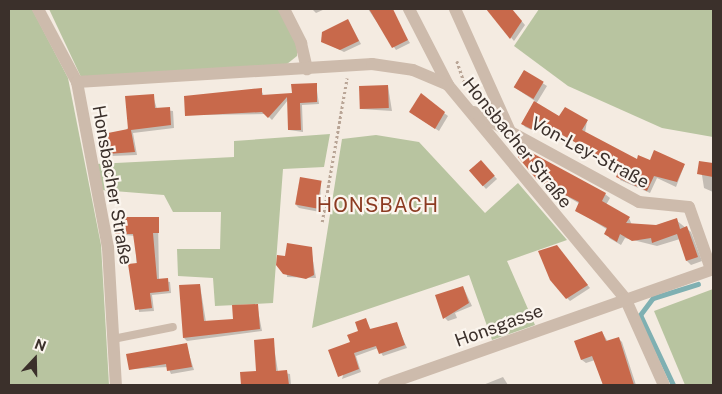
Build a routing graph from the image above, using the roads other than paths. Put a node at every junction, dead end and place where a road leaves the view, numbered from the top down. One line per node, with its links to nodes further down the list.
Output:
1 (38, 9): 6 (street, Honsbacher Straße)
2 (284, 9): 5 (street)
3 (409, 9): 7 (street)
4 (456, 9): 9 (street)
5 (307, 69): 6 (street, Honsbacher Straße); 7 (street, Honsbacher Straße)
6 (77, 82): 13 (street, Honsbacher Straße)
7 (448, 85): 8 (street, Honsbacher Straße)
8 (474, 112): 9 (street, Von-Ley-Straße); 11 (street, Honsbacher Straße)
9 (509, 129): 10 (street, Von-Ley-Straße)
10 (712, 269): 11 (street, Von-Ley-Straße)
11 (625, 298): 15 (street, Honsgasse); 16 (street, Honsbacher Straße)
12 (173, 327): 13 (lane)
13 (114, 339): 14 (street, Honsbacher Straße)
14 (116, 385)
15 (384, 385)
16 (664, 385)

